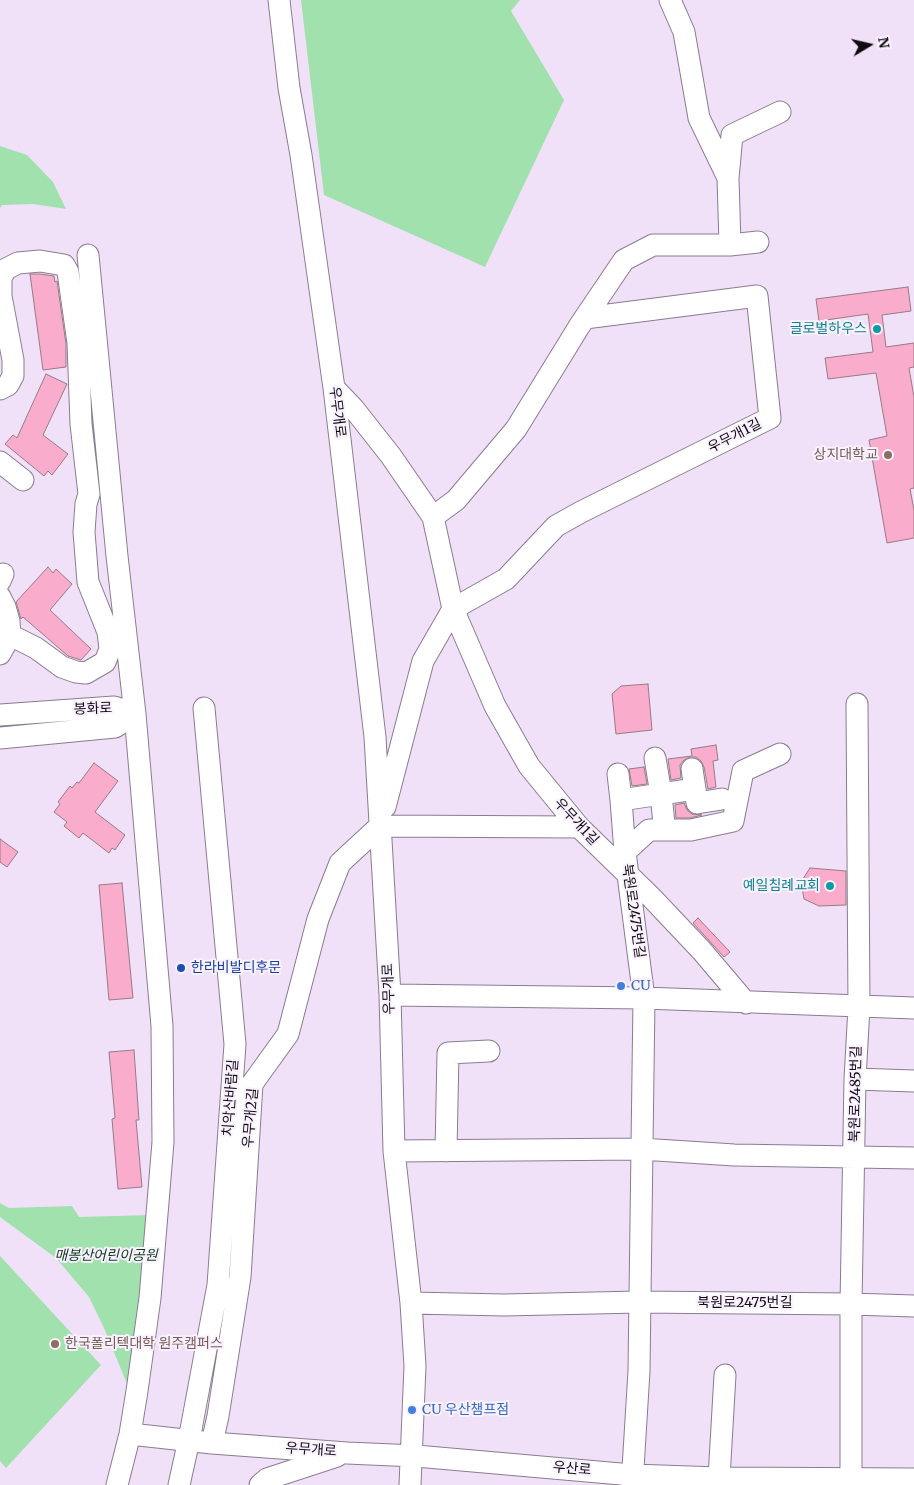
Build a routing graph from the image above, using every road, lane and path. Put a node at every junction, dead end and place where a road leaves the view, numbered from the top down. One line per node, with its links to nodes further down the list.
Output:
1 (279, 0): 9 (street, 우무개로)
2 (670, 0): 4 (street)
3 (780, 112): 4 (street)
4 (728, 178): 6 (street)
5 (758, 242): 6 (street)
6 (730, 245): 8 (street)
7 (88, 255): 20 (street)
8 (585, 318): 13 (street); 15 (street, 우무개1길)
9 (334, 388): 13 (street); 30 (street, 우무개로)
10 (0, 389): 16 (street)
11 (0, 462): 12 (street)
12 (23, 480)
13 (433, 518): 15 (street)
14 (0, 597): 16 (street)
15 (453, 609): 30 (street); 31 (street, 우무개1길)
16 (5, 633): 17 (street)
17 (0, 654)
18 (857, 704): 37 (street, 북원로2485번길)
19 (204, 708): 53 (street, 치악산바람길)
20 (135, 714): 21 (street, 봉화로); 22 (street, 봉화로); 52 (street)
21 (0, 715)
22 (0, 738)
23 (780, 754): 32 (street, 북원로2475번길)
24 (655, 758): 26 (street)
25 (618, 774): 28 (street)
26 (661, 794): 27 (street); 28 (street); 29 (street)
27 (722, 799)
28 (622, 800): 32 (street)
29 (664, 824)
30 (380, 826): 31 (street); 34 (street, 우무개로); 54 (street, 우무개2길)
31 (579, 827): 33 (street, 우무개1길)
32 (625, 852): 33 (street, 북원로2475번길)
33 (628, 874): 35 (street, 북원로2475번길); 36 (street, 우무개1길)
34 (390, 995): 35 (street); 43 (street, 우무개로)
35 (644, 998): 36 (street); 42 (street, 북원로2475번길)
36 (746, 1003): 37 (street)
37 (858, 1007): 38 (street); 40 (street, 북원로2485번길)
38 (914, 1008)
39 (489, 1051): 44 (street)
40 (855, 1080): 41 (street); 45 (street, 북원로2485번길)
41 (914, 1082)
42 (641, 1149): 44 (street); 45 (street); 47 (street, 북원로2475번길)
43 (394, 1151): 44 (street); 48 (street, 우무개로)
44 (446, 1151)
45 (854, 1156): 46 (street); 49 (street, 북원로2485번길)
46 (914, 1158)
47 (639, 1302): 48 (street); 49 (street, 북원로2475번길); 58 (street, 북원로2475번길)
48 (411, 1303): 56 (street, 우무개로)
49 (851, 1304): 50 (street, 북원로2475번길); 60 (street, 북원로2485번길)
50 (914, 1306)
51 (726, 1375): 57 (street)
52 (130, 1434): 53 (street, 우무개로); 61 (street)
53 (189, 1440): 54 (street, 우무개로); 62 (street, 치악산바람길)
54 (212, 1443): 55 (street, 우무개로)
55 (347, 1453): 56 (street, 우무개로); 63 (street)
56 (411, 1455): 58 (street, 우산로); 64 (street, 우무개로)
57 (719, 1478): 58 (street, 우산로); 60 (street, 우산로)
58 (632, 1480)
59 (914, 1480): 60 (street, 우산로)
60 (851, 1482)
61 (117, 1485)
62 (179, 1485)
63 (260, 1485)
64 (410, 1485)

